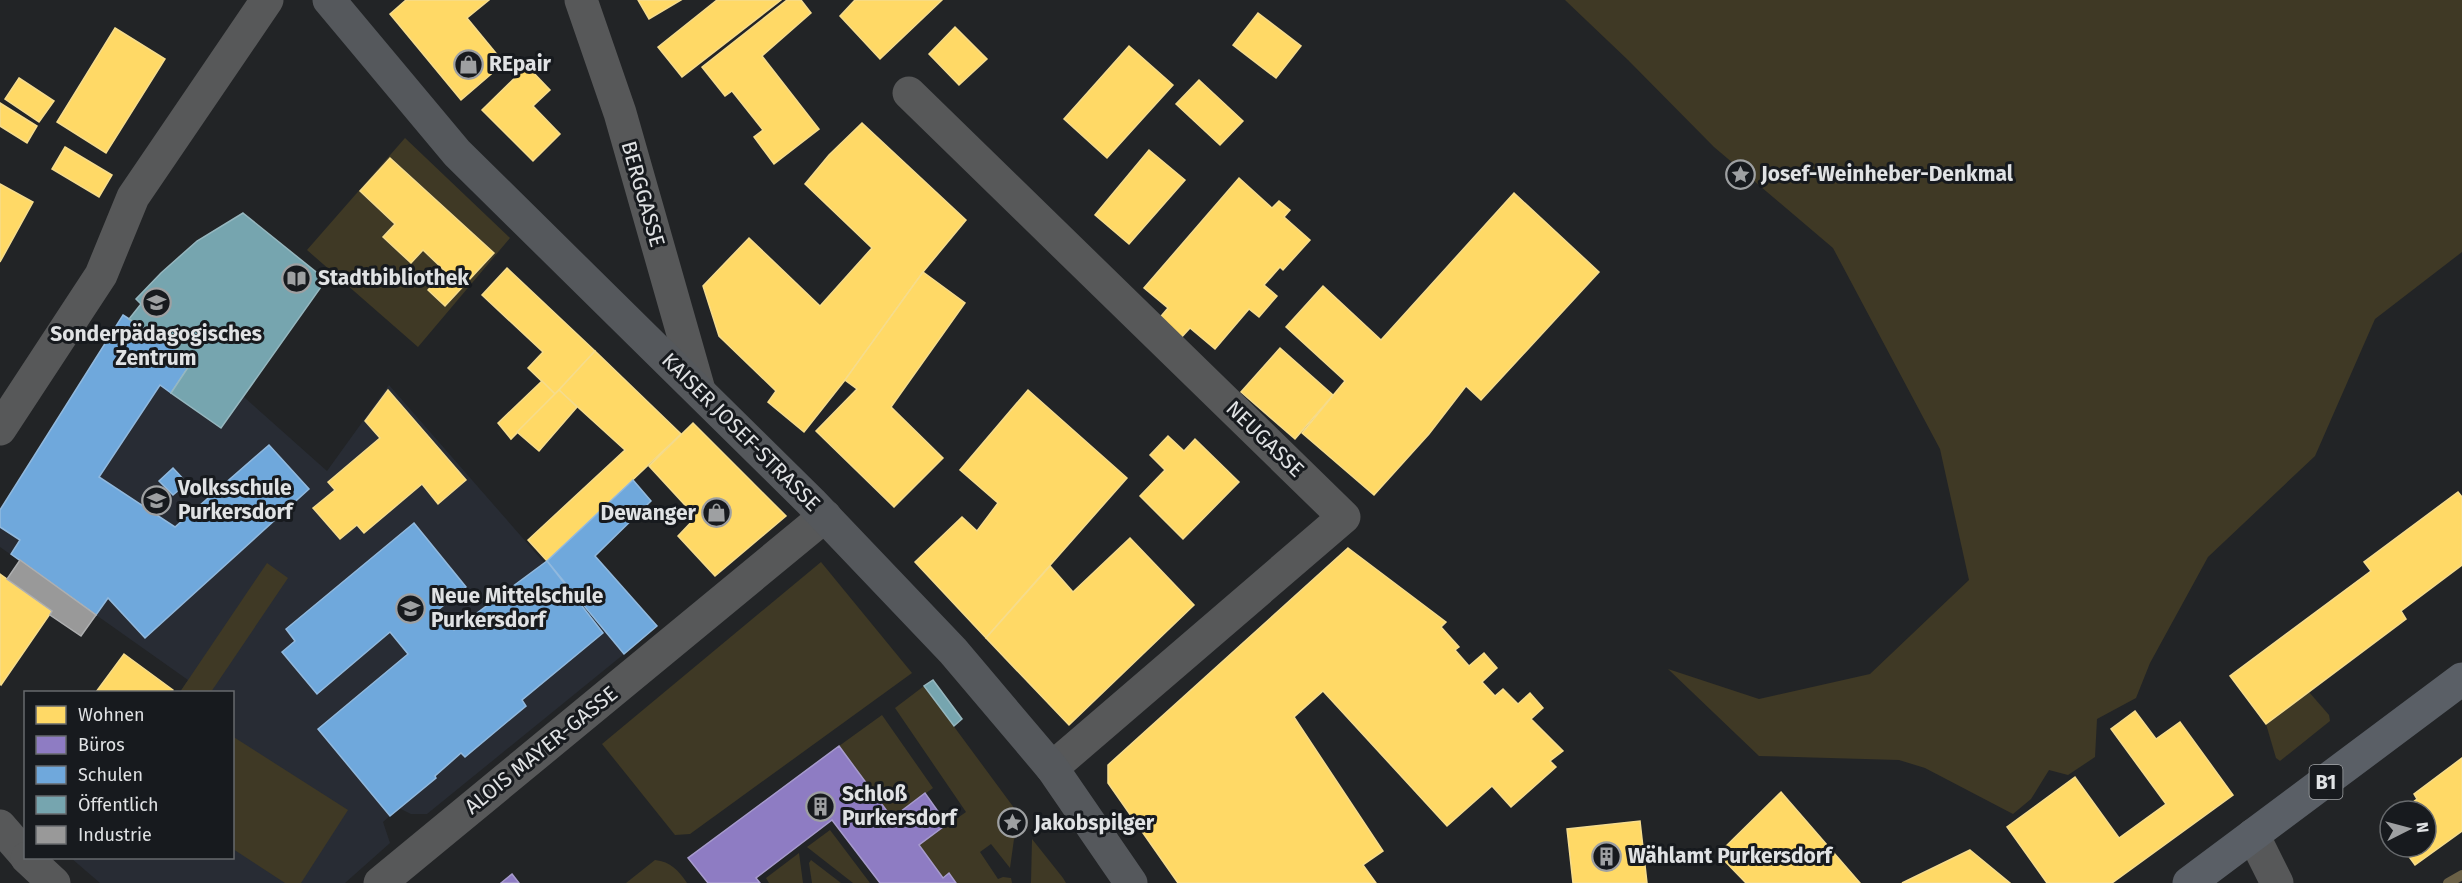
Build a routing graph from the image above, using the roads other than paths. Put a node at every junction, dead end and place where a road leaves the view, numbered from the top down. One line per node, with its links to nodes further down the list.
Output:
1 (267, 0): 6 (street)
2 (329, 0): 5 (main road, KAISER JOSEF-STRASSE)
3 (581, 0): 5 (street, BERGGASSE)
4 (909, 93): 9 (street, NEUGASSE)
5 (699, 390): 7 (main road, KAISER JOSEF-STRASSE)
6 (0, 429)
7 (825, 516): 9 (main road, KAISER JOSEF-STRASSE); 16 (street, ALOIS MAYER-GASSE)
8 (2462, 679): 11 (main road, B1)
9 (1052, 768): 14 (main road, KAISER JOSEF-STRASSE)
10 (0, 826): 12 (street)
11 (2253, 835): 17 (main road, B1); 18 (street)
12 (24, 855)
13 (28, 859): 15 (street)
14 (1126, 881)
15 (54, 883)
16 (380, 883)
17 (2188, 883)
18 (2277, 883)

